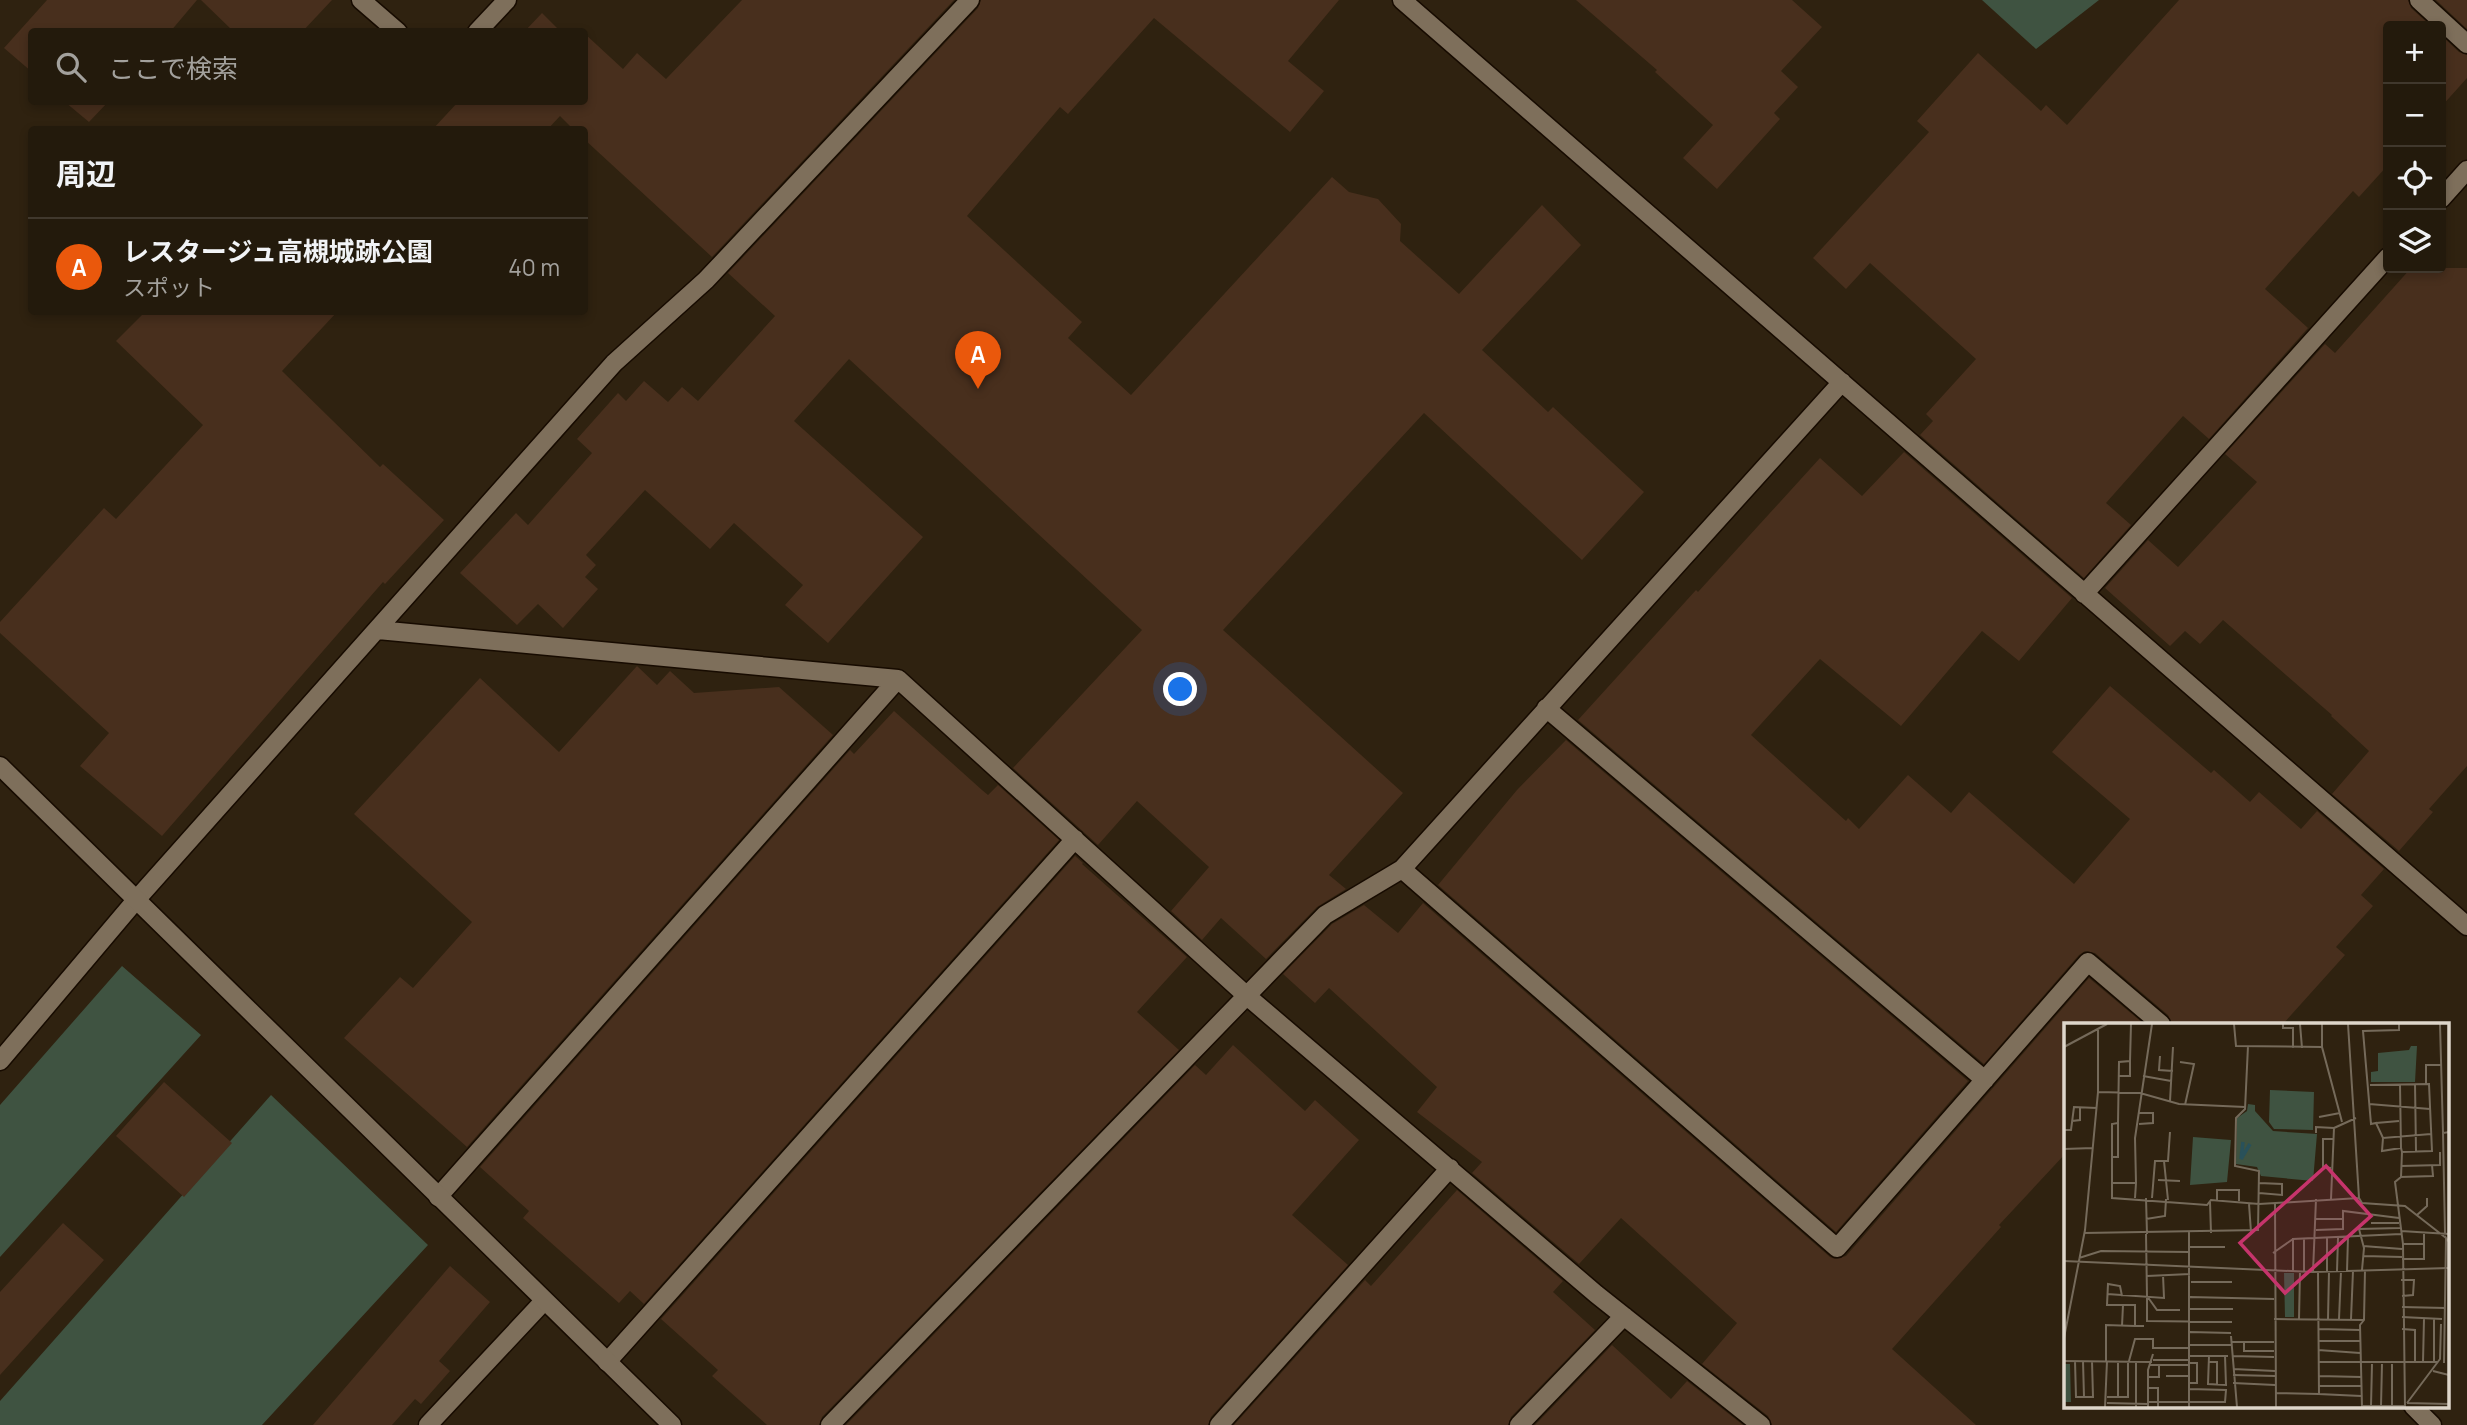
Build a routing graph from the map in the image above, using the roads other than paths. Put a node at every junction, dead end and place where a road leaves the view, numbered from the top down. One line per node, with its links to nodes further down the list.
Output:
1 (361, 0): 7 (street)
2 (507, 0): 8 (street)
3 (970, 0): 15 (street)
4 (1402, 0): 6 (street)
5 (2419, 0): 9 (street)
6 (1421, 6): 13 (street)
7 (393, 28)
8 (481, 28)
9 (2467, 44)
10 (2467, 170): 11 (street)
11 (2446, 193)
12 (2383, 263): 14 (street)
13 (1842, 382): 14 (street); 17 (street)
14 (2084, 594): 22 (street)
15 (378, 630): 16 (street); 21 (street)
16 (898, 679): 19 (street); 28 (street)
17 (1546, 708): 20 (street); 26 (street)
18 (0, 766): 21 (street)
19 (1075, 839): 23 (street); 31 (street)
20 (1402, 869): 23 (street); 26 (street)
21 (136, 900): 25 (street); 28 (street)
22 (2467, 926)
23 (1247, 996): 27 (street); 35 (street)
24 (2160, 1023): 26 (street)
25 (0, 1061)
26 (1985, 1080)
27 (1450, 1168): 30 (street); 36 (street)
28 (438, 1197): 29 (street)
29 (544, 1301): 31 (street); 33 (street)
30 (1624, 1315): 37 (street); 38 (street)
31 (607, 1362): 34 (street)
32 (2415, 1408): 39 (street)
33 (428, 1425)
34 (672, 1425)
35 (830, 1425)
36 (1219, 1425)
37 (1520, 1425)
38 (1761, 1425)
39 (2431, 1425)

